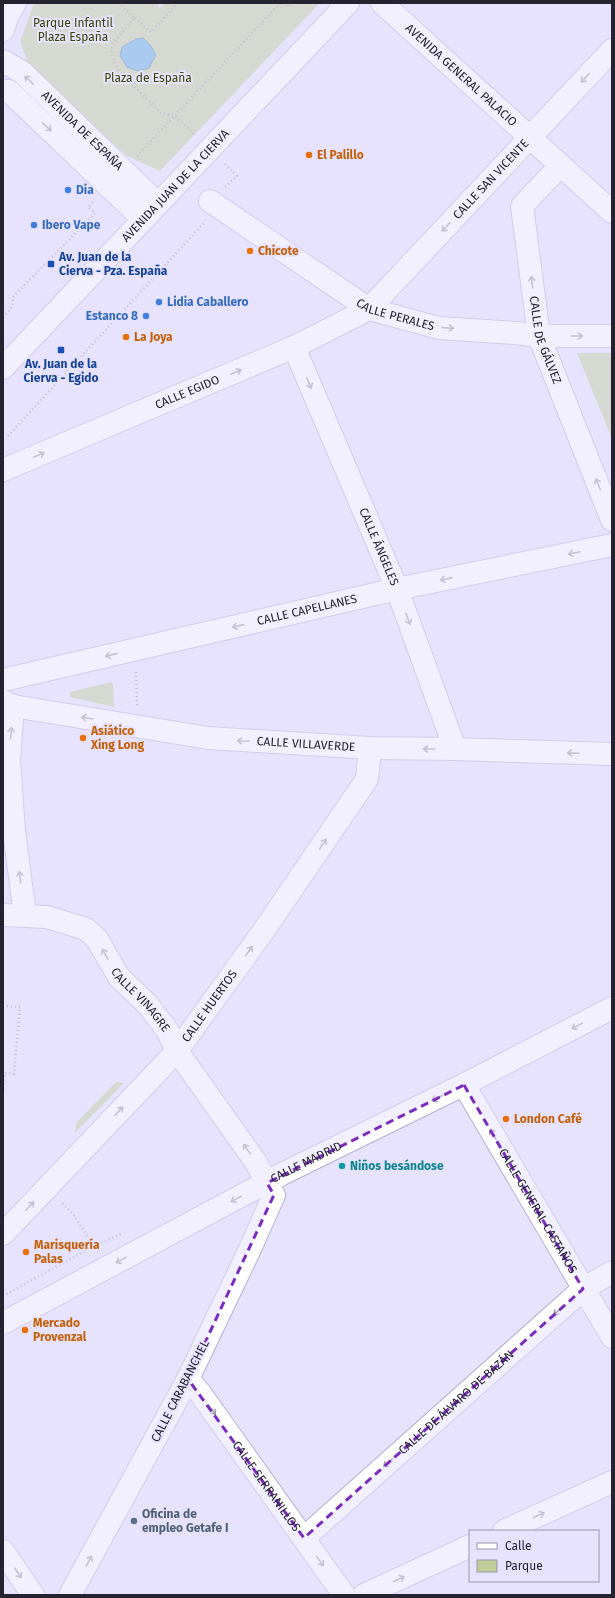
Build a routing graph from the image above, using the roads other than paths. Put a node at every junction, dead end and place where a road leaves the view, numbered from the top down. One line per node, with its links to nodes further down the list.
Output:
1 (15, 3): 4 (street)
2 (348, 3): 10 (street, AVENIDA JUAN DE LA CIERVA)
3 (382, 3): 8 (street, AVENIDA GENERAL PALACIO)
4 (3, 30)
5 (612, 50): 8 (street, CALLE SAN VICENTE, one-way to 8)
6 (3, 61): 10 (street, AVENIDA DE ESPAÑA, one-way to 6)
7 (5, 86): 13 (street, AVENIDA DE ESPAÑA, one-way to 13)
8 (530, 137): 9 (street, AVENIDA GENERAL PALACIO); 14 (street, CALLE SAN VICENTE, one-way to 14)
9 (561, 165): 12 (street, AVENIDA GENERAL PALACIO); 15 (street, CALLE DE GÁLVEZ, one-way to 9)
10 (158, 204): 13 (street, AVENIDA JUAN DE LA CIERVA)
11 (214, 204): 14 (street, CALLE PERALES)
12 (612, 212)
13 (143, 220): 18 (street, AVENIDA JUAN DE LA CIERVA)
14 (369, 309): 15 (street, CALLE PERALES, one-way to 15); 17 (street, CALLE EGIDO)
15 (538, 336): 16 (street, CALLE PERALES, one-way to 16); 20 (street, CALLE DE GÁLVEZ, one-way to 15)
16 (612, 336)
17 (294, 347): 19 (street, CALLE EGIDO, one-way to 17); 22 (street, CALLE ÁNGELES, one-way to 22)
18 (3, 368)
19 (3, 470)
20 (612, 520)
21 (612, 546): 22 (street, CALLE CAPELLANES, one-way to 22)
22 (397, 589): 23 (street, CALLE CAPELLANES, one-way to 23); 26 (street, CALLE ÁNGELES, one-way to 26)
23 (3, 680)
24 (8, 703): 25 (street, CALLE VILLAVERDE, one-way to 24); 29 (street, one-way to 24)
25 (370, 748): 26 (street, CALLE VILLAVERDE, one-way to 25); 31 (street, CALLE HUERTOS, one-way to 25)
26 (455, 749): 27 (street, CALLE VILLAVERDE, one-way to 26)
27 (612, 754)
28 (3, 915): 29 (street, CALLE VINAGRE)
29 (25, 915): 31 (street, CALLE VINAGRE, one-way to 29)
30 (612, 1008): 32 (street, CALLE MADRID, one-way to 32)
31 (177, 1050): 33 (street, CALLE VINAGRE, one-way to 31); 34 (street, CALLE HUERTOS, one-way to 31)
32 (464, 1085): 33 (street, CALLE MADRID, one-way to 33); 36 (street, CALLE GENERAL CASTAÑOS, one-way to 32)
33 (267, 1182): 37 (street, CALLE MADRID, one-way to 37); 39 (street, CALLE CARABANCHEL)
34 (3, 1234)
35 (612, 1272): 36 (street, CALLE DE ÁLVARO DE BAZÁN)
36 (583, 1289): 38 (street, CALLE GENERAL CASTAÑOS); 42 (street, CALLE DE ÁLVARO DE BAZÁN, one-way to 42)
37 (3, 1323)
38 (612, 1337)
39 (188, 1379): 42 (street, CALLE SERRANILLOS, one-way to 42); 46 (street, CALLE CARABANCHEL, one-way to 39)
40 (612, 1482): 41 (street, one-way to 40)
41 (506, 1530)
42 (304, 1538): 47 (street, CALLE SERRANILLOS, one-way to 47)
43 (469, 1546): 48 (street, one-way to 43)
44 (3, 1551): 45 (street, one-way to 45)
45 (33, 1595)
46 (70, 1595)
47 (344, 1595)
48 (364, 1595)

